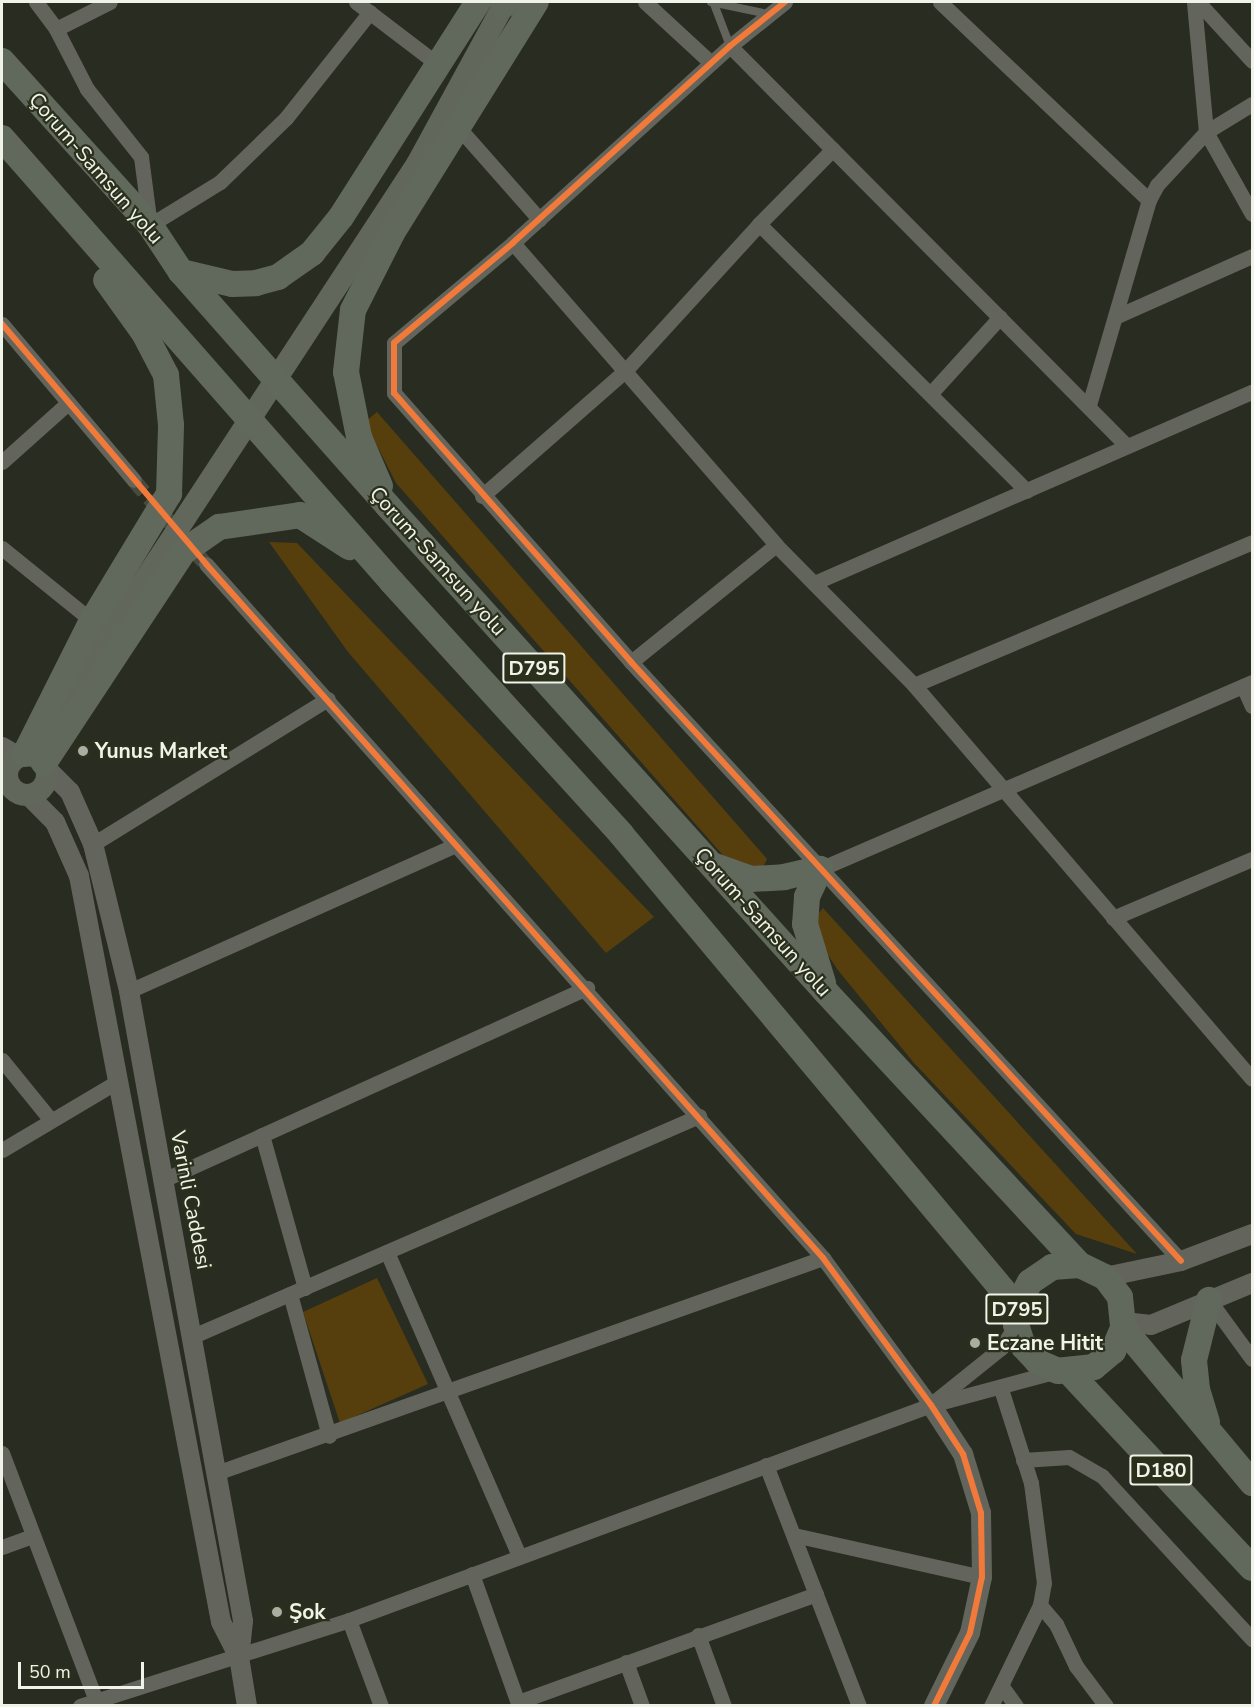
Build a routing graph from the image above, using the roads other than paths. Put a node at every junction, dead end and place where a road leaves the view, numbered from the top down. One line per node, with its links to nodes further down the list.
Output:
1 (36, 2): 13 (street)
2 (110, 2): 13 (street)
3 (356, 2): 11 (street)
4 (536, 2): 20 (highway)
5 (645, 2): 18 (street)
6 (785, 2): 12 (street)
7 (940, 2): 24 (street)
8 (1196, 2): 16 (street); 21 (street)
9 (498, 3): 17 (highway); 58 (main road)
10 (713, 3): 12 (lane); 14 (lane)
11 (370, 12): 17 (street); 28 (street)
12 (769, 14): 14 (street)
13 (57, 29): 28 (street)
14 (730, 46): 18 (street); 23 (street)
15 (2, 61): 28 (highway, Çorum-Samsun yolu / D795)
16 (1252, 61)
17 (436, 63): 31 (highway)
18 (711, 63): 26 (street)
19 (1252, 104): 21 (street)
20 (458, 127): 26 (street); 45 (highway)
21 (1206, 132): 24 (street); 25 (street)
22 (9, 147): 50 (highway, D795); 52 (highway)
23 (833, 149): 27 (street); 32 (street)
24 (1149, 200): 33 (street)
25 (1252, 214)
26 (539, 219): 29 (street)
27 (759, 224): 35 (street); 36 (street)
28 (150, 225): 31 (highway, Çorum-Samsun yolu / D795)
29 (513, 243): 35 (street); 44 (street)
30 (1252, 256): 33 (street)
31 (181, 272): 45 (highway, Çorum-Samsun yolu / D795)
32 (1000, 317): 36 (street); 39 (street)
33 (1115, 317): 39 (street)
34 (2, 324): 38 (street)
35 (625, 371): 44 (street); 47 (street)
36 (932, 392): 43 (street)
37 (1252, 392): 40 (street)
38 (69, 403): 41 (street); 42 (street)
39 (1089, 405): 40 (street)
40 (1126, 445): 43 (street)
41 (3, 459)
42 (134, 480)
43 (1027, 491): 51 (street)
44 (482, 496): 53 (street)
45 (388, 506): 64 (highway, Çorum-Samsun yolu / D795)
46 (1252, 542): 55 (street)
47 (776, 545): 51 (street); 53 (street)
48 (2, 548): 52 (street)
49 (206, 564): 56 (street)
50 (392, 582): 58 (highway); 87 (highway, D795)
51 (813, 583): 55 (street)
52 (92, 621): 58 (highway)
53 (631, 662): 65 (street)
54 (1248, 684): 57 (street); 59 (street)
55 (914, 685): 59 (street)
56 (328, 699): 61 (street); 62 (street)
57 (1252, 706)
58 (28, 758): 60 (main road); 60 (main road); 61 (street, Varinli Caddesi)
59 (1003, 787): 65 (street); 66 (street)
60 (10, 788): 72 (street, Varinli Caddesi)
61 (93, 844): 68 (street, Varinli Caddesi)
62 (456, 845): 67 (street); 68 (street)
63 (1252, 859): 66 (street)
64 (710, 864): 65 (highway); 69 (highway, Çorum-Samsun yolu / D795)
65 (820, 869): 69 (highway); 81 (street)
66 (1113, 918): 71 (street)
67 (586, 988): 73 (street); 75 (street)
68 (129, 991): 77 (street, Varinli Caddesi)
69 (825, 991): 82 (highway, Çorum-Samsun yolu / D795)
70 (2, 1060): 74 (street)
71 (1252, 1079)
72 (118, 1081): 74 (street); 114 (street, Varinli Caddesi)
73 (699, 1116): 79 (street); 80 (street)
74 (50, 1119): 76 (street)
75 (262, 1135): 77 (street); 85 (street)
76 (2, 1150)
77 (161, 1181): 89 (street, Varinli Caddesi)
78 (1252, 1234): 81 (street)
79 (387, 1252): 85 (street); 93 (street)
80 (823, 1258): 93 (street); 94 (street)
81 (1182, 1261): 83 (street)
82 (1080, 1265): 83 (highway, Çorum-Samsun yolu / D795); 87 (highway, D795)
83 (1105, 1277): 88 (highway)
84 (1252, 1283): 86 (street)
85 (298, 1291): 89 (street); 96 (street)
86 (1209, 1300): 88 (street); 90 (street); 95 (highway)
87 (1017, 1316): 91 (highway, D795); 94 (street)
88 (1123, 1325): 91 (highway); 95 (highway)
89 (193, 1336): 100 (street, Varinli Caddesi)
90 (1252, 1359)
91 (1064, 1372): 92 (street); 106 (highway, D180)
92 (1001, 1389): 94 (street); 98 (street)
93 (446, 1390): 96 (street); 105 (street)
94 (931, 1405): 99 (street); 108 (street)
95 (1211, 1434): 101 (highway)
96 (330, 1436): 100 (street)
97 (2, 1453): 103 (street)
98 (1023, 1460): 110 (street); 113 (street)
99 (766, 1465): 102 (street); 105 (street)
100 (219, 1472): 114 (street, Varinli Caddesi)
101 (1252, 1483)
102 (794, 1535): 108 (street); 109 (street)
103 (33, 1536): 104 (street); 117 (street)
104 (2, 1547)
105 (519, 1556): 107 (street)
106 (1252, 1568)
107 (472, 1574): 111 (street); 118 (street)
108 (982, 1577): 125 (street)
109 (816, 1594): 112 (street); 124 (street)
110 (1040, 1605): 116 (street); 128 (street)
111 (349, 1620): 114 (street); 121 (street)
112 (698, 1635): 115 (street); 123 (street)
113 (1252, 1640)
114 (239, 1658): 117 (street); 120 (street, Varinli Caddesi)
115 (626, 1662): 118 (street); 122 (street)
116 (1003, 1688): 126 (street); 127 (street)
117 (96, 1700): 119 (street)
118 (519, 1704)
119 (80, 1706)
120 (246, 1706)
121 (381, 1706)
122 (642, 1706)
123 (724, 1706)
124 (859, 1706)
125 (934, 1706)
126 (992, 1706)
127 (1016, 1706)
128 (1106, 1706)

